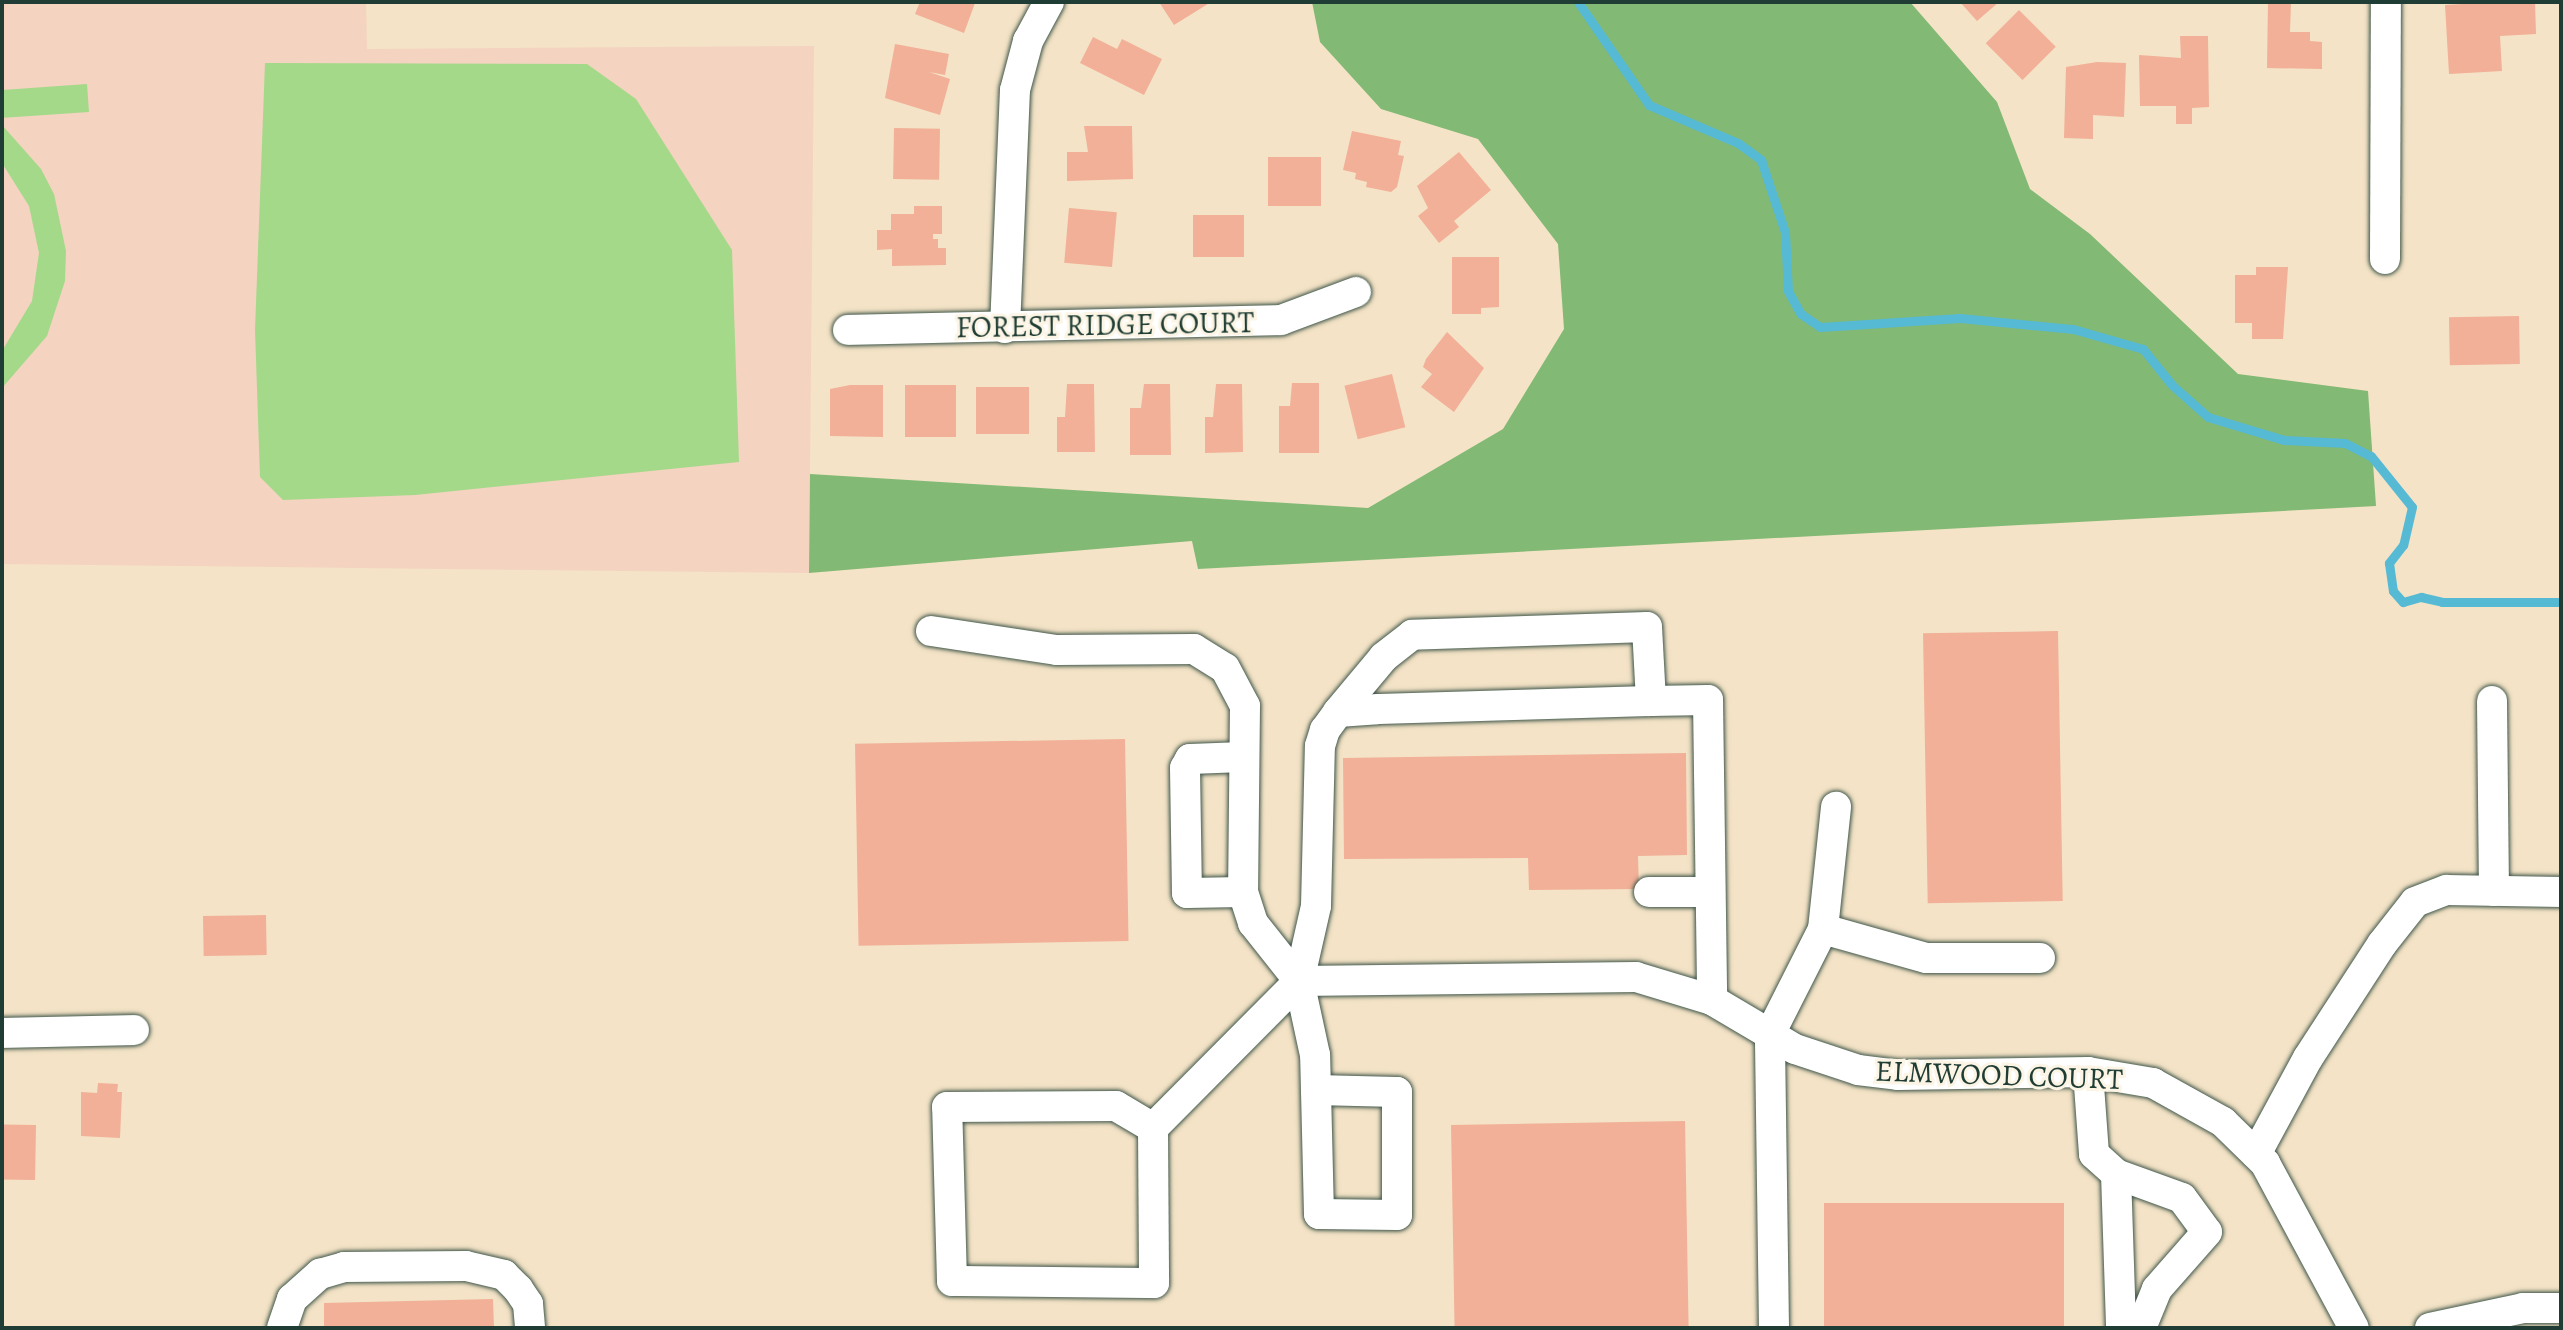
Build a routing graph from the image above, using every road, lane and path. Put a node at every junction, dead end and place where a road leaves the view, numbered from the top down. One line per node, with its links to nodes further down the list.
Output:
1 (1049, 2): 5 (street)
2 (2386, 2): 3 (street)
3 (2385, 259)
4 (1356, 292): 5 (street, FOREST RIDGE COURT)
5 (1005, 328): 6 (street, FOREST RIDGE COURT)
6 (848, 330)
7 (931, 631): 11 (street)
8 (1651, 701): 10 (street); 10 (street); 16 (street)
9 (2492, 701): 13 (street)
10 (1338, 712): 20 (street)
11 (1243, 757): 14 (street); 14 (street)
12 (1836, 807): 18 (street)
13 (2494, 891): 17 (street); 28 (street)
14 (1243, 892): 20 (street)
15 (1649, 892): 16 (street)
16 (1710, 892): 21 (street)
17 (2561, 892)
18 (1823, 929): 19 (street); 24 (street)
19 (2040, 958)
20 (1299, 981): 21 (street, ELMWOOD COURT); 26 (street); 27 (street)
21 (1712, 1000): 24 (street, ELMWOOD COURT)
22 (134, 1030): 23 (street)
23 (2, 1033)
24 (1770, 1034): 25 (street, ELMWOOD COURT); 33 (street)
25 (2088, 1072): 28 (street, ELMWOOD COURT); 29 (street)
26 (1316, 1090): 26 (street)
27 (1153, 1128): 27 (street)
28 (2256, 1154): 36 (street, ELMWOOD COURT)
29 (2116, 1174): 34 (street); 35 (street)
30 (2561, 1308): 37 (street)
31 (282, 1328): 32 (street)
32 (530, 1328)
33 (1774, 1328)
34 (2121, 1328)
35 (2141, 1328)
36 (2354, 1328)
37 (2430, 1328)

